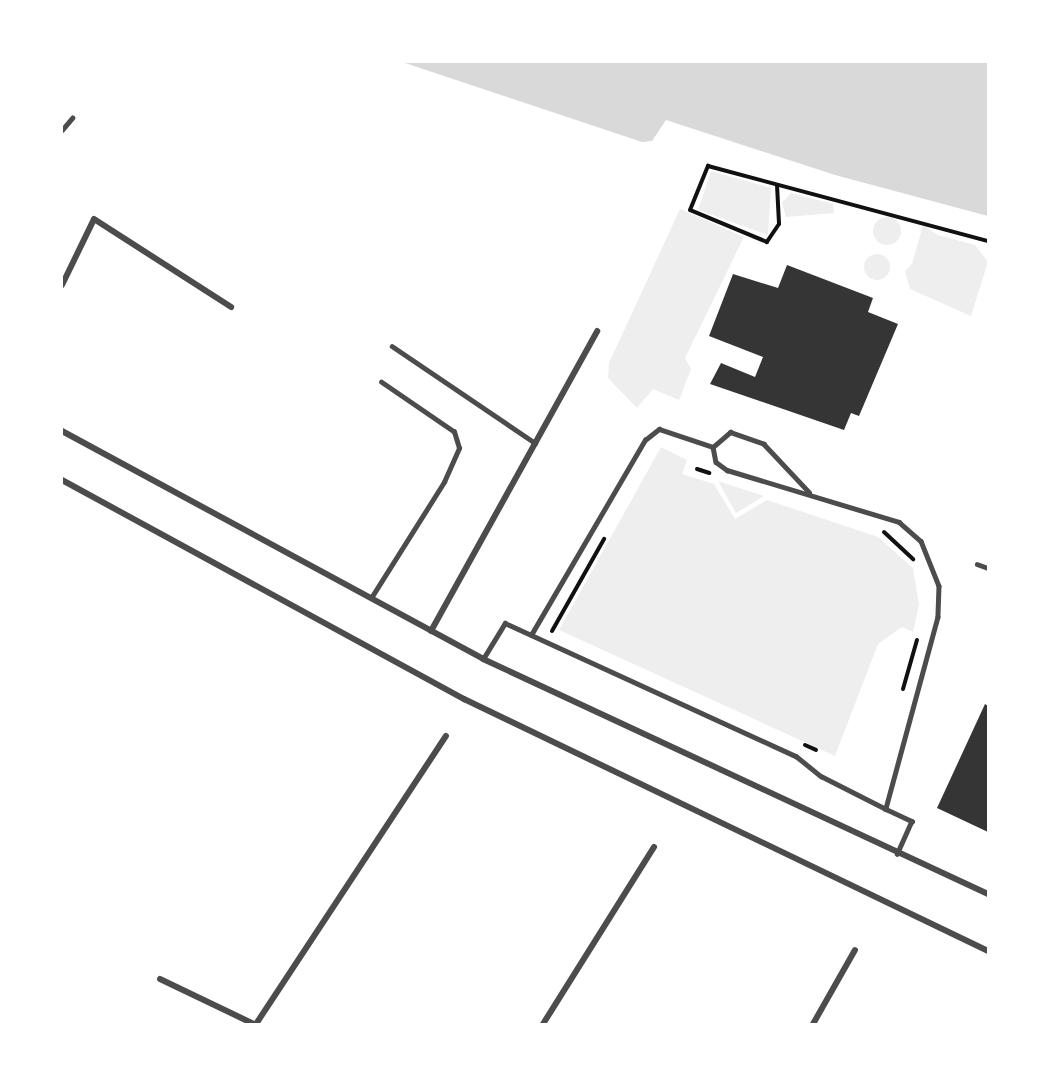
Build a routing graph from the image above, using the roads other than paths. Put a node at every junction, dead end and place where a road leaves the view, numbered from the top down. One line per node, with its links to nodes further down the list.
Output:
1 (72, 118): 2 (lane)
2 (62, 130)
3 (62, 285): 4 (street)
4 (231, 307)
5 (597, 331): 9 (street)
6 (392, 346): 9 (lane)
7 (381, 382): 15 (lane)
8 (62, 431): 15 (street)
9 (535, 443): 16 (street)
10 (713, 447): 12 (lane); 12 (lane); 17 (lane)
11 (62, 480): 25 (street)
12 (811, 494): 20 (lane)
13 (976, 564): 14 (lane)
14 (988, 568)
15 (371, 598): 16 (street)
16 (431, 631): 18 (street)
17 (531, 635): 18 (lane); 20 (lane)
18 (483, 659): 22 (street)
19 (446, 736): 27 (street)
20 (886, 809): 22 (lane)
21 (654, 847): 28 (street)
22 (897, 855): 23 (street)
23 (988, 894)
24 (855, 950): 29 (street)
25 (988, 951)
26 (160, 979): 27 (street)
27 (255, 1024)
28 (543, 1024)
29 (813, 1024)

